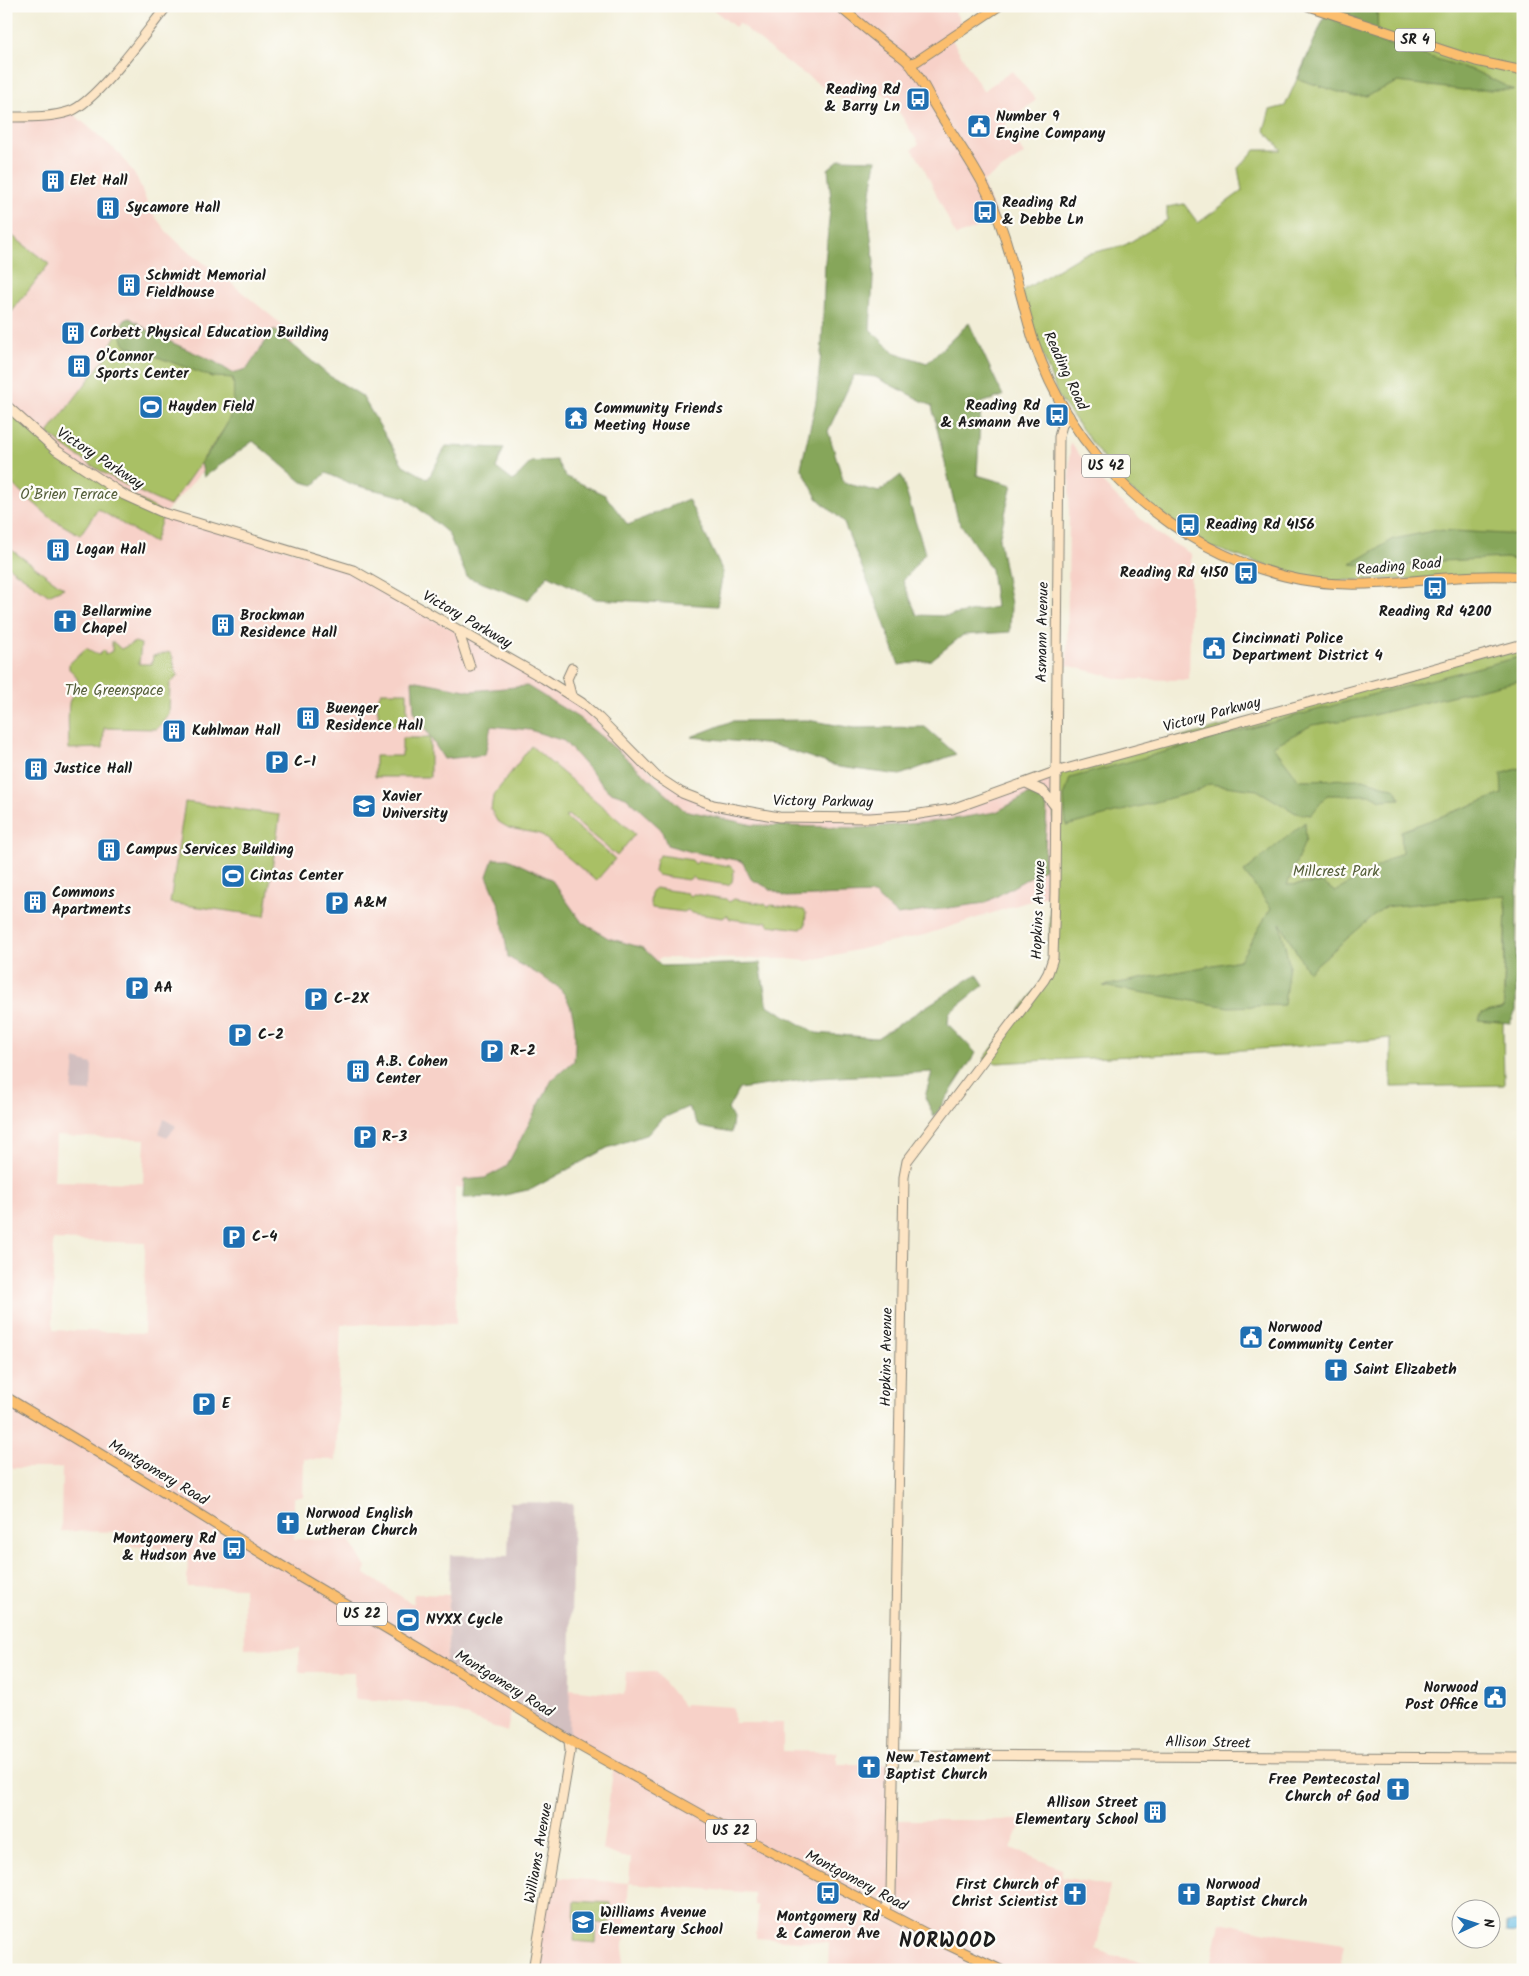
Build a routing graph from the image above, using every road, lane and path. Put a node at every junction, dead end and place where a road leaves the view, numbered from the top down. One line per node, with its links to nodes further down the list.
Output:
1 (167, 6): 7 (street)
2 (839, 6): 5 (main road, Reading Road / US 42)
3 (998, 6): 5 (main road)
4 (1308, 6): 6 (main road, SR 4)
5 (909, 64): 9 (main road, Reading Road / US 42)
6 (1523, 71)
7 (6, 117)
8 (6, 405): 11 (street, Victory Parkway)
9 (1069, 416): 10 (main road, Reading Road / US 42); 16 (street, Asmann Avenue)
10 (1523, 577)
11 (458, 630): 13 (street); 15 (street, Victory Parkway)
12 (1523, 644): 16 (street, Victory Parkway)
13 (470, 667)
14 (572, 668): 15 (street)
15 (571, 695): 17 (street, Victory Parkway)
16 (1055, 772): 17 (street, Victory Parkway); 18 (street, Asmann Avenue)
17 (1025, 783): 18 (street)
18 (1055, 806): 19 (street, Asmann Avenue)
19 (1054, 852): 22 (street, Hopkins Avenue)
20 (6, 1397): 21 (main road, Montgomery Road / US 22)
21 (569, 1740): 24 (main road, Montgomery Road / US 22); 25 (street, Williams Avenue)
22 (893, 1755): 23 (street, Allison Street); 24 (street, Hopkins Avenue)
23 (1523, 1758)
24 (884, 1911): 26 (main road, Montgomery Road / US 22)
25 (533, 1970)
26 (1001, 1970)

